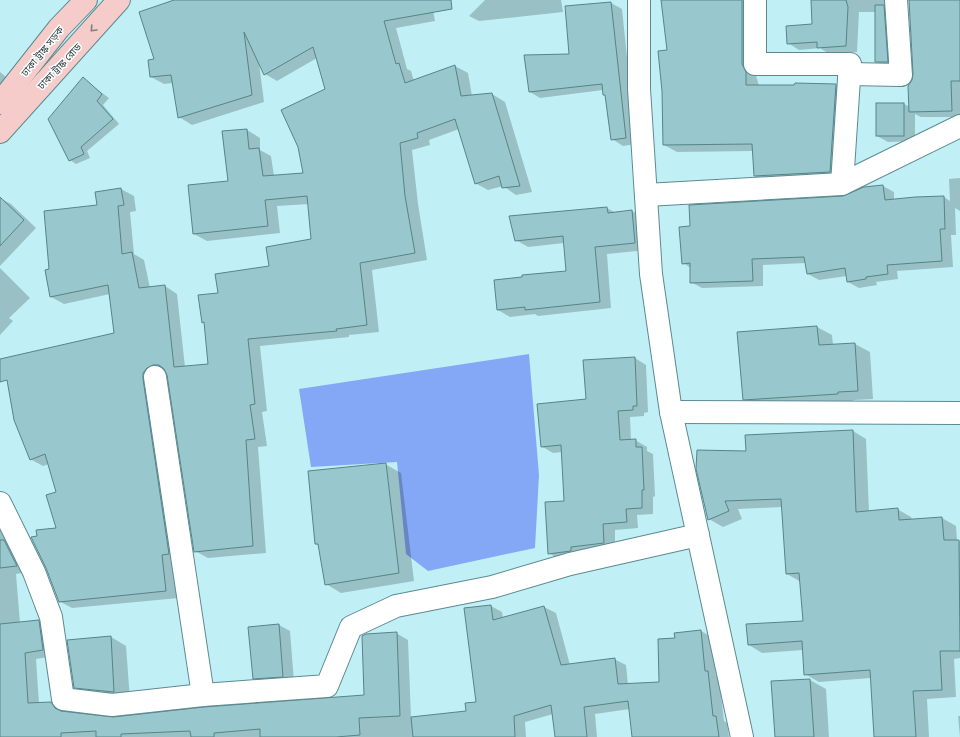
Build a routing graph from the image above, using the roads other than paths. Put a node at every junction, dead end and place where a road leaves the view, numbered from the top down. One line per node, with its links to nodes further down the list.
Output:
1 (86, 0): 7 (main road, ঢাকা ট্রাঙ্ক সড়ক)
2 (119, 0): 9 (main road, ঢাকা ট্রাঙ্ক রোড, one-way to 9)
3 (639, 0): 11 (street)
4 (755, 0): 6 (street)
5 (896, 0): 6 (street)
6 (849, 74): 10 (street)
7 (0, 103)
8 (960, 126): 10 (street)
9 (0, 132)
10 (842, 184): 11 (street)
11 (646, 195): 13 (street)
12 (155, 377): 17 (street)
13 (671, 412): 14 (street); 16 (street)
14 (960, 413)
15 (0, 503): 17 (street)
16 (698, 534): 17 (street); 18 (street)
17 (203, 695)
18 (742, 737)

